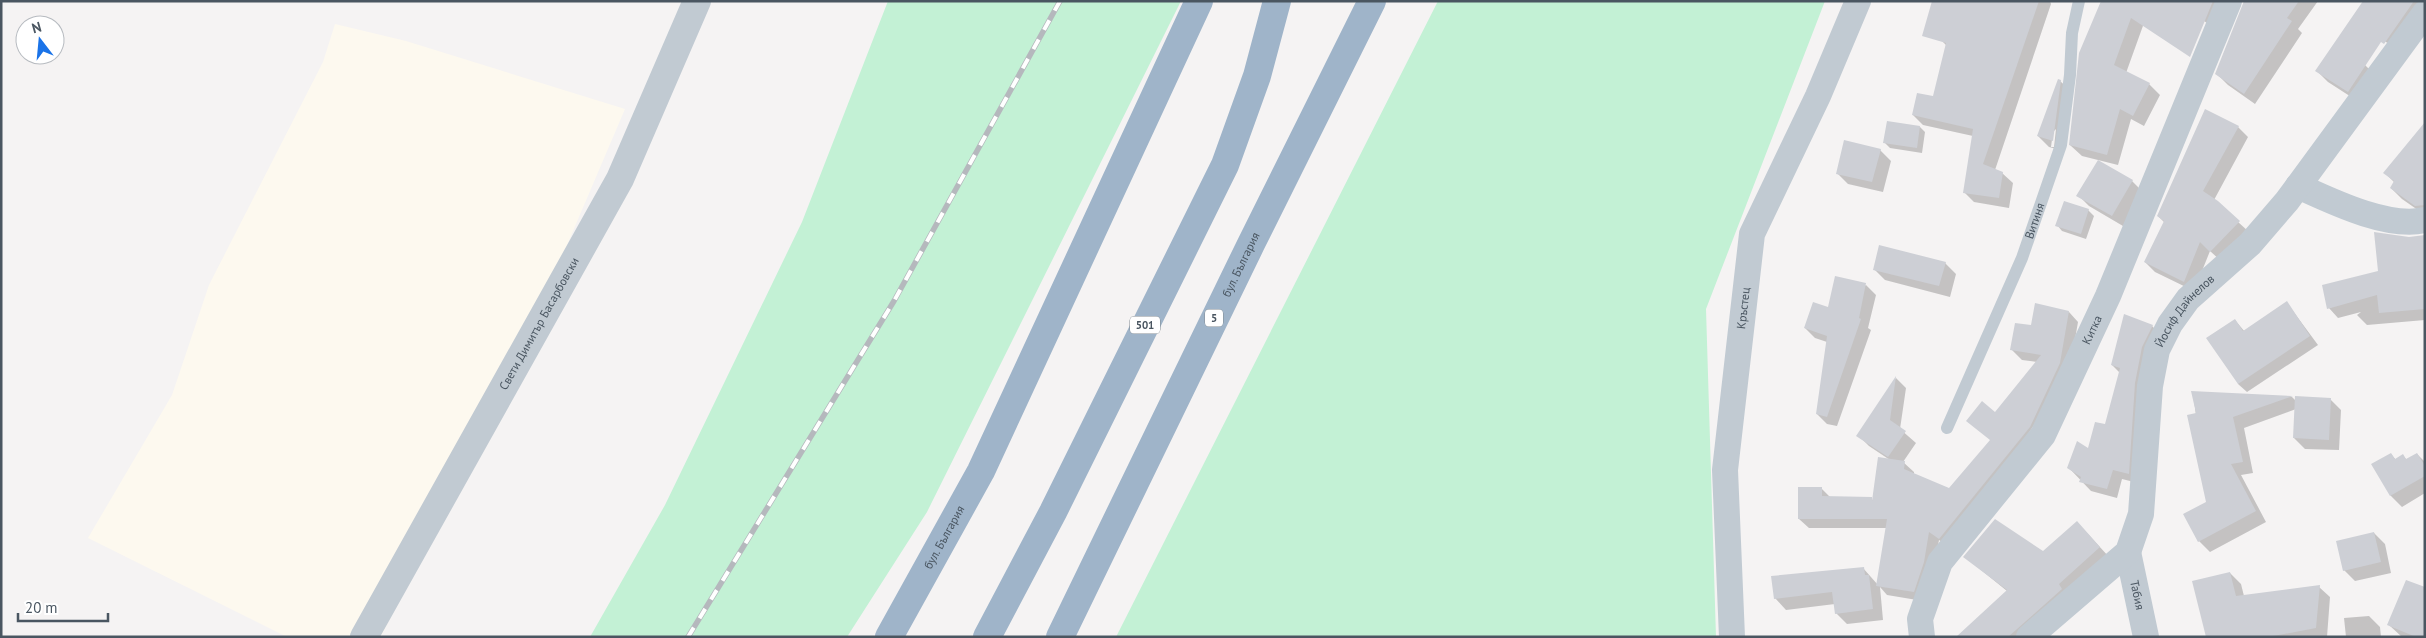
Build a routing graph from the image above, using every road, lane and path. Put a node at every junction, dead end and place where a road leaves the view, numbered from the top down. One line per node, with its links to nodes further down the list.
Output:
1 (697, 1): 14 (street, Свети Димитър Басарбовски)
2 (1200, 1): 15 (highway, бул. България)
3 (1276, 1): 16 (highway, 501)
4 (1372, 1): 17 (highway, бул. България / 5)
5 (1858, 1): 13 (street, Кръстец)
6 (2079, 1): 11 (lane, Витиня)
7 (2229, 1): 19 (street, Китка)
8 (2425, 13): 9 (street, Йосиф Дайнелов)
9 (2298, 186): 10 (street); 12 (street, Йосиф Дайнелов)
10 (2425, 220)
11 (1947, 428)
12 (2128, 552): 20 (street); 21 (street, Табия)
13 (1732, 636): 18 (lane)
14 (364, 637)
15 (889, 637)
16 (986, 637)
17 (1060, 637)
18 (1737, 637)
19 (1922, 637)
20 (2029, 637)
21 (2146, 637)

